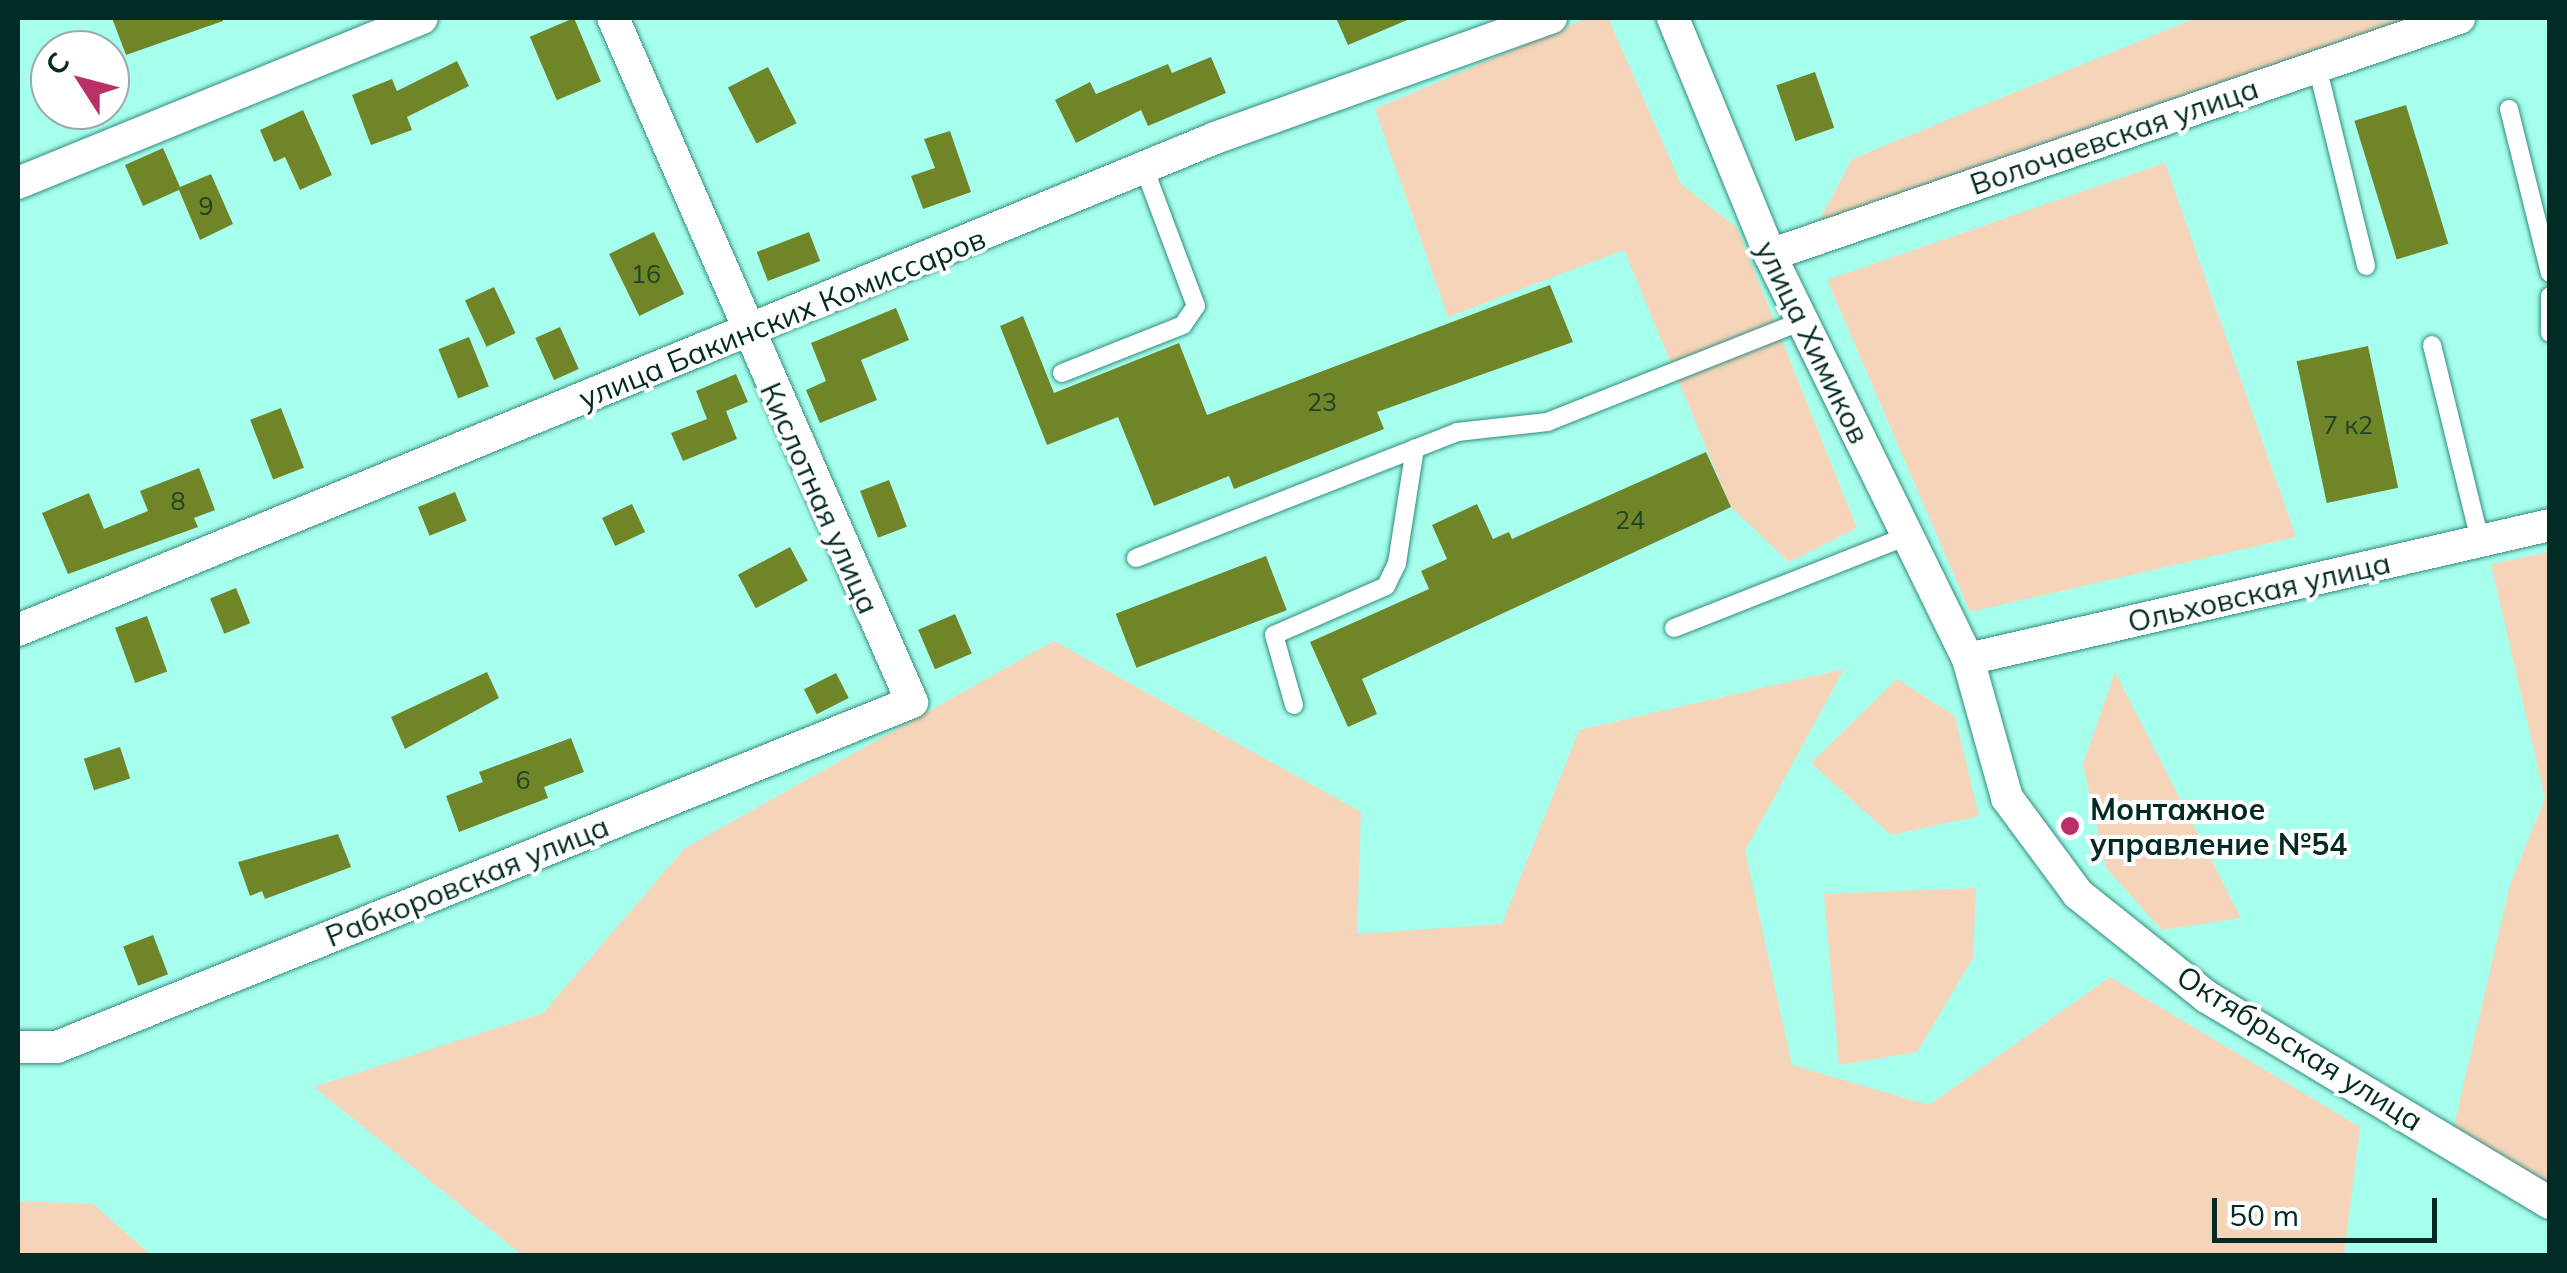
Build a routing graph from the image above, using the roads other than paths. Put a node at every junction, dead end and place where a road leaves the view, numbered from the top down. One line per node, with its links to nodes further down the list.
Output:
1 (422, 18): 9 (street)
2 (613, 18): 16 (street, Кислотная улица)
3 (1551, 18): 8 (street, улица Бакинских Комиссаров)
4 (1673, 18): 10 (street, улица Химиков)
5 (2459, 18): 6 (street, Волочаевская улица)
6 (2318, 66): 10 (street, Волочаевская улица); 11 (lane)
7 (2509, 109): 12 (lane)
8 (1144, 168): 16 (street, улица Бакинских Комиссаров); 18 (lane)
9 (18, 183)
10 (1770, 255): 14 (street, улица Химиков)
11 (2366, 266)
12 (2550, 273)
13 (2550, 296): 15 (lane)
14 (1802, 320): 19 (lane); 21 (street, улица Химиков)
15 (2550, 333)
16 (746, 334): 25 (street, улица Бакинских Комиссаров); 27 (street, Кислотная улица)
17 (2432, 345): 22 (lane)
18 (1062, 373)
19 (1414, 448): 23 (lane); 28 (lane)
20 (2550, 525): 22 (street, Ольховская улица)
21 (1908, 536): 24 (lane); 26 (street, улица Химиков)
22 (2480, 541): 26 (street, Ольховская улица)
23 (1136, 558)
24 (1674, 628)
25 (18, 630)
26 (1968, 660): 30 (street, Октябрьская улица)
27 (912, 702): 29 (street, Рабкоровская улица)
28 (1294, 704)
29 (19, 1050)
30 (2550, 1203)

